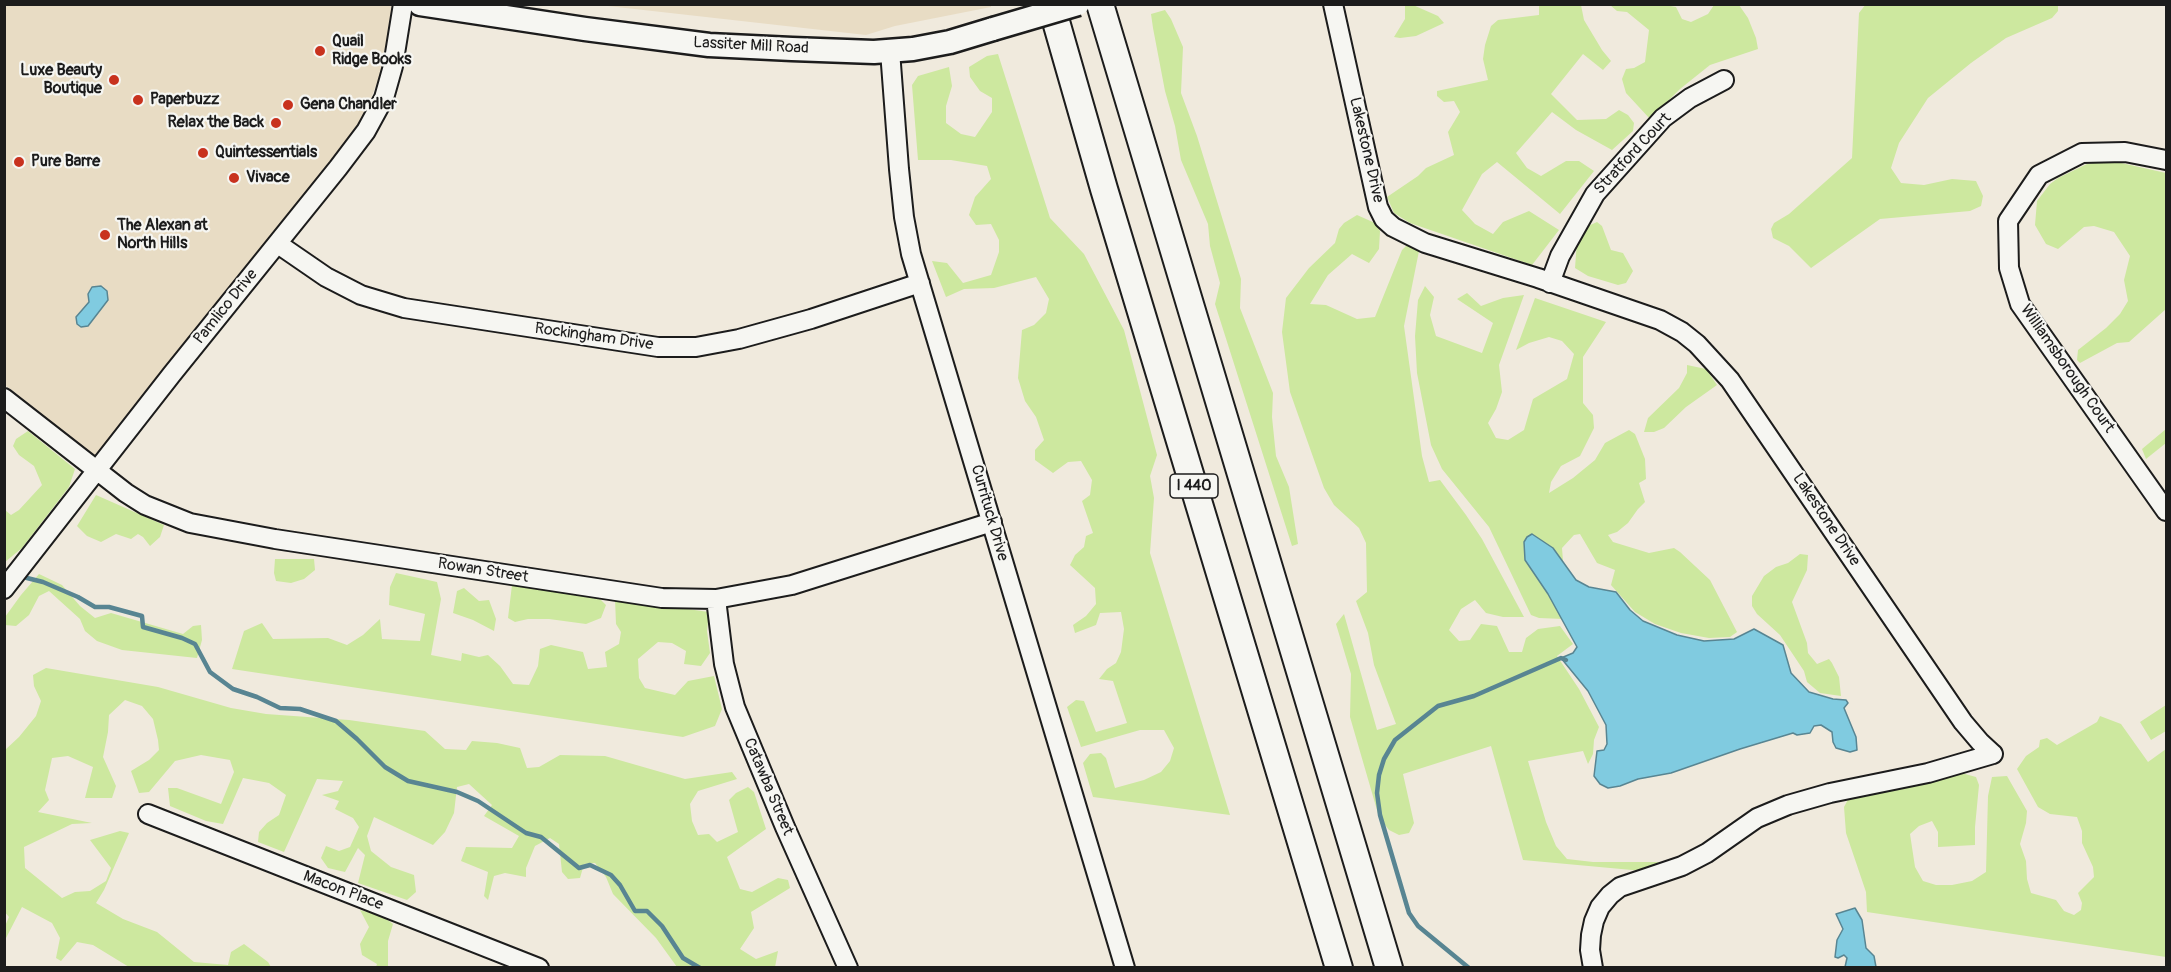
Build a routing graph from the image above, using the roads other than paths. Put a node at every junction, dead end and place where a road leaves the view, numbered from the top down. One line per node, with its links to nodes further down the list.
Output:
1 (404, 4): 10 (street, Pamlico Drive)
2 (420, 4): 7 (main road, Lassiter Mill Road)
3 (1051, 4): 23 (highway, I 440)
4 (1078, 4): 7 (main road, Lassiter Mill Road, bridge)
5 (1100, 4): 24 (highway, I 440)
6 (1333, 4): 12 (street, Lakestone Drive)
7 (890, 51): 11 (street, Currituck Drive)
8 (1724, 80): 12 (street, Stratford Court)
9 (2166, 160): 15 (street, Williamsborough Court)
10 (278, 244): 11 (street, Rockingham Drive); 14 (street, Pamlico Drive)
11 (920, 283): 16 (street, Currituck Drive)
12 (1550, 283): 25 (street, Lakestone Drive)
13 (4, 398): 14 (street, Rowan Street)
14 (98, 470): 17 (street, Pamlico Drive); 18 (street, Rowan Street)
15 (2166, 511)
16 (992, 522): 18 (street, Rowan Street); 22 (street, Currituck Drive)
17 (4, 589)
18 (716, 599): 21 (street, Catawba Street)
19 (147, 814): 20 (street, Macon Place)
20 (538, 968)
21 (848, 968)
22 (1125, 968)
23 (1339, 968)
24 (1389, 968)
25 (1593, 968)

